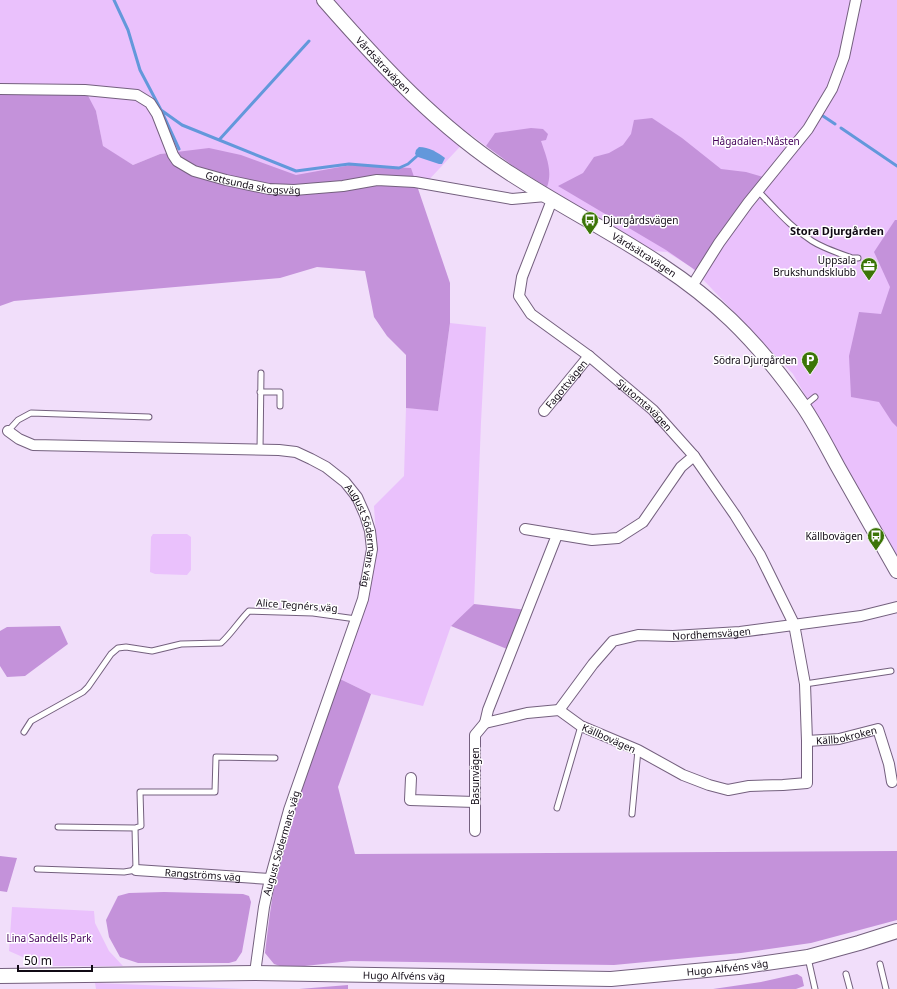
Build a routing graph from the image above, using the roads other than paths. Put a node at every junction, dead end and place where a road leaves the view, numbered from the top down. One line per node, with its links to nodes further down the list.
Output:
1 (324, 0): 5 (street, Vårdsätravägen)
2 (856, 0): 4 (street)
3 (0, 89): 5 (street, Gottsunda skogsväg)
4 (757, 190): 6 (lane); 7 (street)
5 (549, 198): 7 (street, Vårdsätravägen); 8 (street, Sjutomtavägen)
6 (858, 258)
7 (692, 286): 13 (street, Vårdsätravägen)
8 (590, 356): 14 (street, Fagottvägen); 18 (street, Sjutomtavägen)
9 (261, 373): 10 (lane)
10 (260, 392): 12 (lane); 17 (lane)
11 (815, 397): 13 (lane)
12 (280, 406)
13 (804, 407): 21 (street, Vårdsätravägen)
14 (544, 411)
15 (148, 417): 16 (lane)
16 (8, 431): 17 (street, August Södermans väg)
17 (260, 450): 23 (street, August Södermans väg)
18 (694, 456): 20 (street); 24 (street, Sjutomtavägen)
19 (525, 529): 20 (street)
20 (557, 535): 28 (street)
21 (897, 571)
22 (897, 608): 24 (street, Nordhemsvägen)
23 (356, 619): 30 (lane, Alice Tegnérs väg); 44 (street, August Södermans väg)
24 (794, 624): 26 (street, Källbovägen); 27 (street, Nordhemsvägen)
25 (891, 671): 26 (lane)
26 (805, 684): 31 (street, Källbovägen)
27 (558, 710): 28 (street); 29 (street, Källbovägen)
28 (485, 723): 36 (street, Basunvägen)
29 (581, 726): 32 (street, Källbovägen); 37 (lane)
30 (24, 732)
31 (807, 741): 32 (street, Källbovägen); 35 (street, Källbokroken)
32 (638, 750): 38 (lane)
33 (275, 758): 40 (lane)
34 (411, 778): 36 (street)
35 (892, 782)
36 (475, 802): 41 (street, Basunvägen)
37 (557, 808)
38 (632, 814)
39 (58, 827): 40 (lane)
40 (135, 828): 43 (lane)
41 (475, 831)
42 (37, 869): 43 (lane)
43 (136, 870): 44 (street, Rangströms väg)
44 (270, 879): 48 (street, August Södermans väg)
45 (897, 931): 46 (street, Hugo Alfvéns väg)
46 (808, 957): 51 (street, Hugo Alfvéns väg); 52 (lane)
47 (880, 964): 54 (lane)
48 (256, 973): 50 (street, Hugo Alfvéns väg); 51 (street, Hugo Alfvéns väg)
49 (846, 974): 53 (lane)
50 (0, 976)
51 (611, 984)
52 (815, 989)
53 (850, 989)
54 (886, 989)

